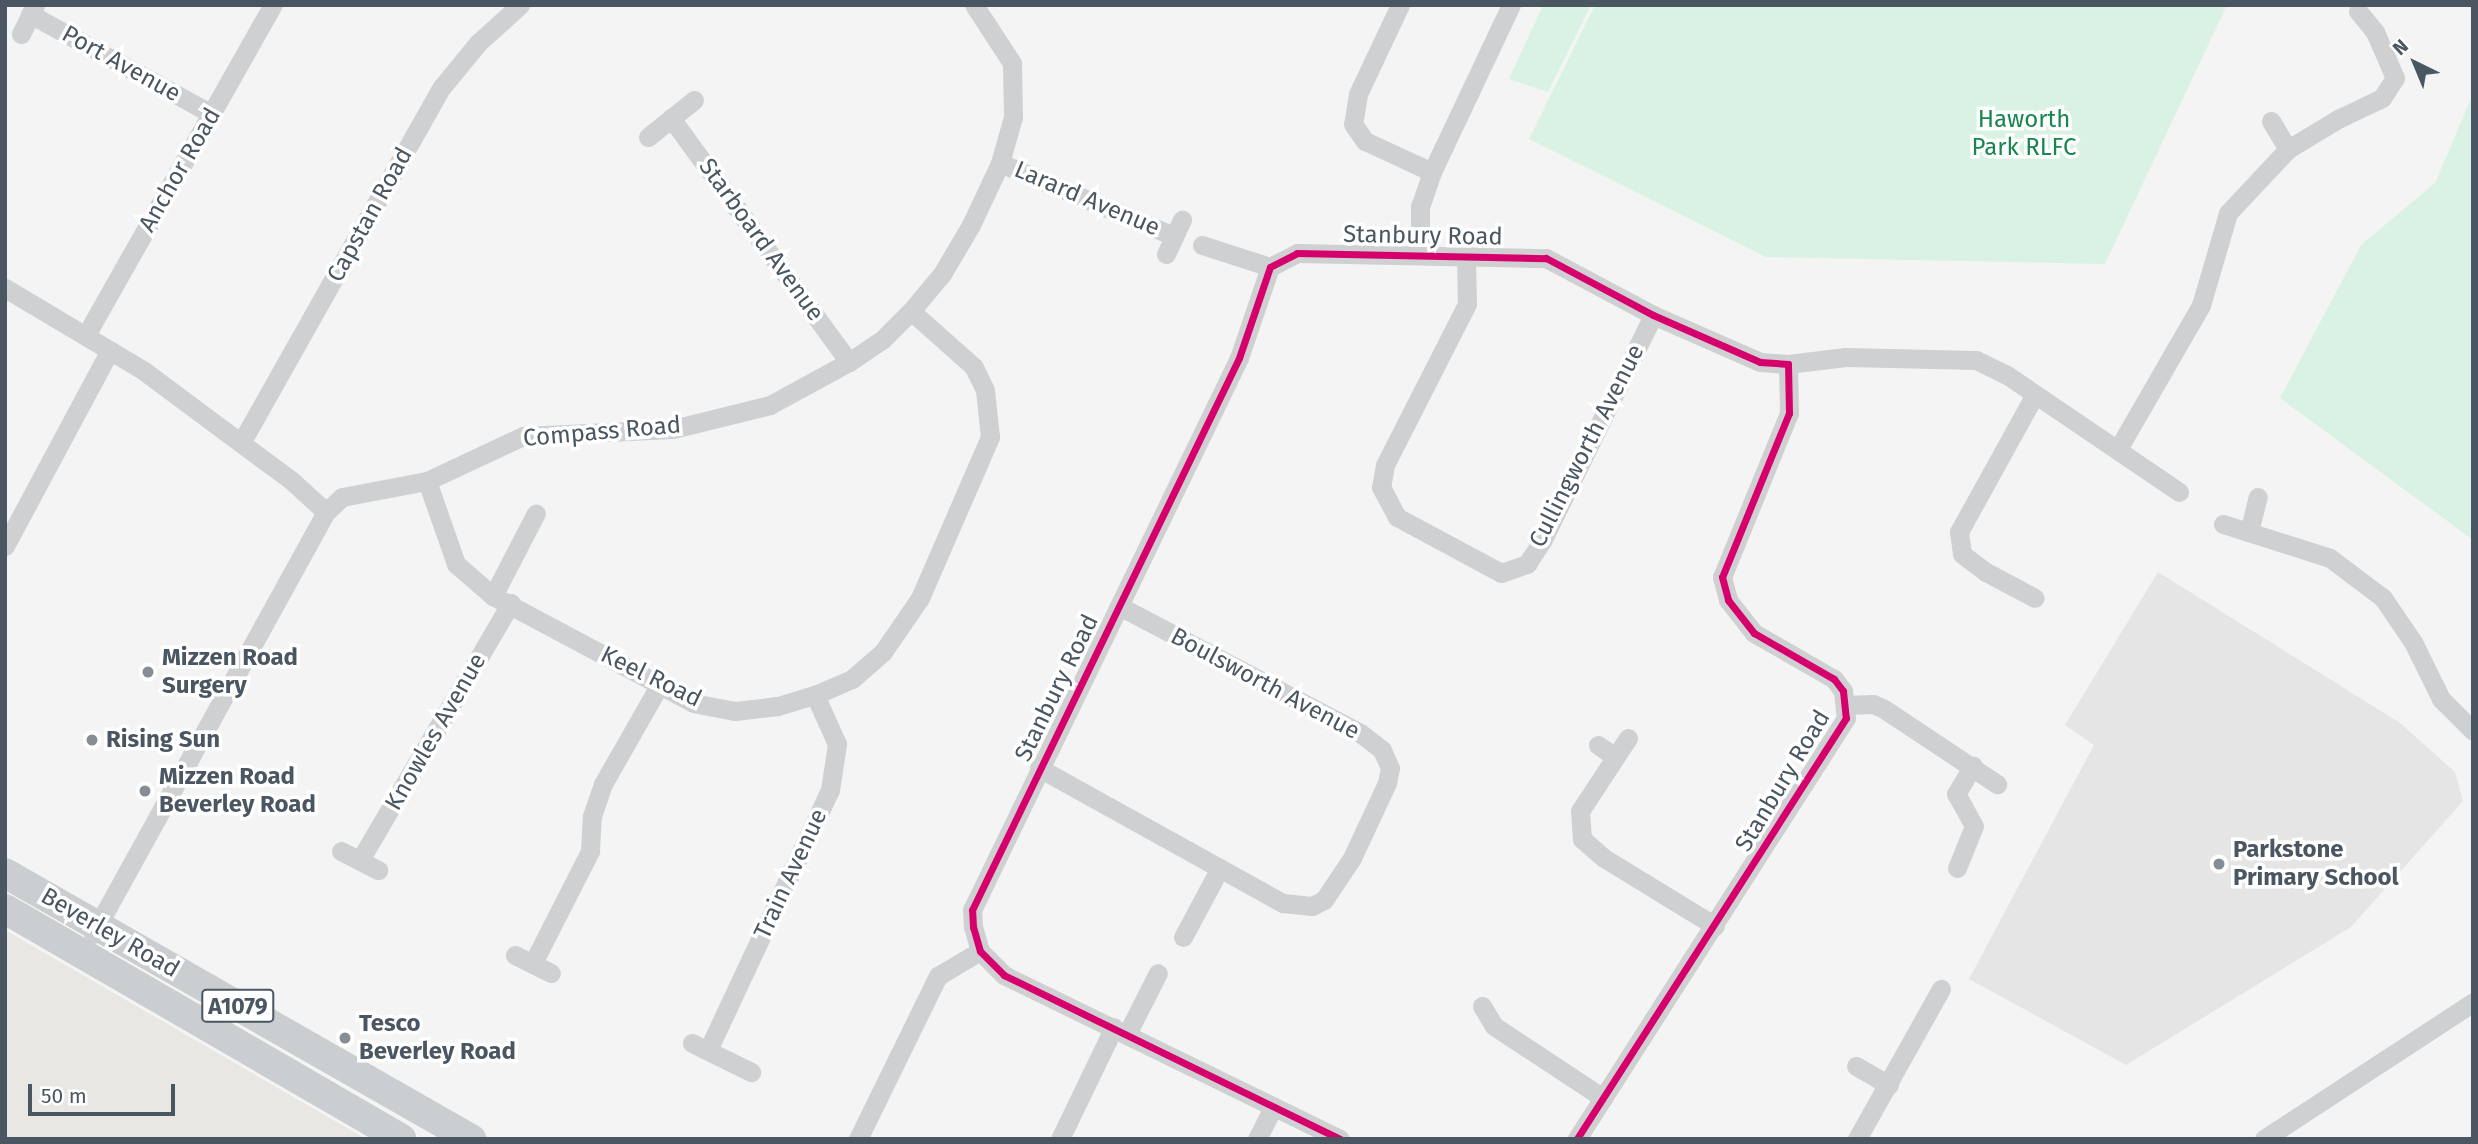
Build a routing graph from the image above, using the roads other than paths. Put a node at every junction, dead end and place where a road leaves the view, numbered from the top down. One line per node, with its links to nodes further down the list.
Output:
1 (273, 5): 10 (street, Anchor Road)
2 (520, 5): 30 (street, Capstan Road)
3 (974, 5): 15 (street, Compass Road)
4 (1400, 5): 16 (street)
5 (1511, 5): 16 (street)
6 (2356, 7): 14 (street)
7 (33, 9): 8 (street, Port Avenue); 10 (street, Port Avenue)
8 (21, 34)
9 (694, 100): 11 (street)
10 (212, 114): 25 (street, Anchor Road)
11 (671, 118): 13 (street); 27 (street, Starboard Avenue)
12 (2272, 121): 14 (street)
13 (648, 136)
14 (2288, 149): 31 (street)
15 (1000, 163): 17 (street, Larard Avenue); 23 (street, Compass Road)
16 (1432, 172): 19 (street)
17 (1174, 236)
18 (1202, 246): 21 (street)
19 (1420, 253): 20 (street, Stanbury Road); 21 (street, Stanbury Road)
20 (1466, 254): 24 (street, Stanbury Road); 24 (street, Cullingworth Avenue)
21 (1270, 267): 42 (street, Stanbury Road)
22 (5, 288): 25 (street)
23 (911, 311): 27 (street, Compass Road); 44 (street, Keel Road)
24 (1653, 315): 28 (street, Stanbury Road)
25 (86, 335): 26 (street)
26 (110, 351): 30 (street); 39 (street)
27 (849, 362): 32 (street, Compass Road)
28 (1788, 364): 29 (street); 45 (street, Stanbury Road)
29 (2034, 396): 31 (street); 40 (street)
30 (242, 443): 35 (street)
31 (2118, 449): 33 (street)
32 (427, 481): 35 (street, Compass Road); 41 (street, Keel Road)
33 (2179, 492)
34 (2258, 497): 38 (street)
35 (326, 512): 60 (street)
36 (536, 513): 41 (street, Knowles Avenue)
37 (2224, 524): 38 (street)
38 (2249, 532): 46 (street)
39 (5, 546)
40 (2035, 598)
41 (502, 599): 43 (street, Keel Road); 54 (street, Knowles Avenue)
42 (1119, 606): 51 (street, Stanbury Road); 55 (street, Boulsworth Avenue)
43 (659, 685): 44 (street, Keel Road); 65 (street)
44 (815, 695): 72 (street, Train Avenue)
45 (1847, 705): 50 (street); 61 (street, Stanbury Road)
46 (2473, 731)
47 (1628, 738): 49 (street)
48 (1598, 745): 49 (street)
49 (1615, 757): 61 (street)
50 (1973, 766): 52 (street); 56 (street)
51 (1040, 768): 55 (street, Boulsworth Avenue); 63 (street, Stanbury Road)
52 (1997, 784)
53 (341, 851): 54 (street)
54 (360, 860): 57 (street)
55 (1220, 868): 62 (street)
56 (1957, 868)
57 (378, 870)
58 (5, 873): 60 (main road, Beverley Road / A1079)
59 (5, 909): 64 (main road, Beverley Road / A1079)
60 (98, 925): 64 (street); 77 (main road, Beverley Road / A1079)
61 (1715, 926): 74 (street, Stanbury Road)
62 (1183, 937)
63 (980, 951): 70 (street); 78 (street)
64 (82, 953): 76 (main road, Beverley Road / A1079)
65 (551, 973)
66 (1158, 973): 70 (street)
67 (1941, 989): 73 (street)
68 (2473, 1002): 84 (street)
69 (1482, 1006): 74 (street)
70 (1121, 1031): 75 (street); 79 (street)
71 (1856, 1066): 73 (street)
72 (751, 1072)
73 (1889, 1085): 83 (street)
74 (1604, 1098): 82 (street, Stanbury Road)
75 (1273, 1107): 80 (street); 81 (street)
76 (401, 1139)
77 (471, 1139)
78 (858, 1139)
79 (1060, 1139)
80 (1257, 1139)
81 (1340, 1139)
82 (1577, 1139)
83 (1857, 1139)
84 (2264, 1139)

